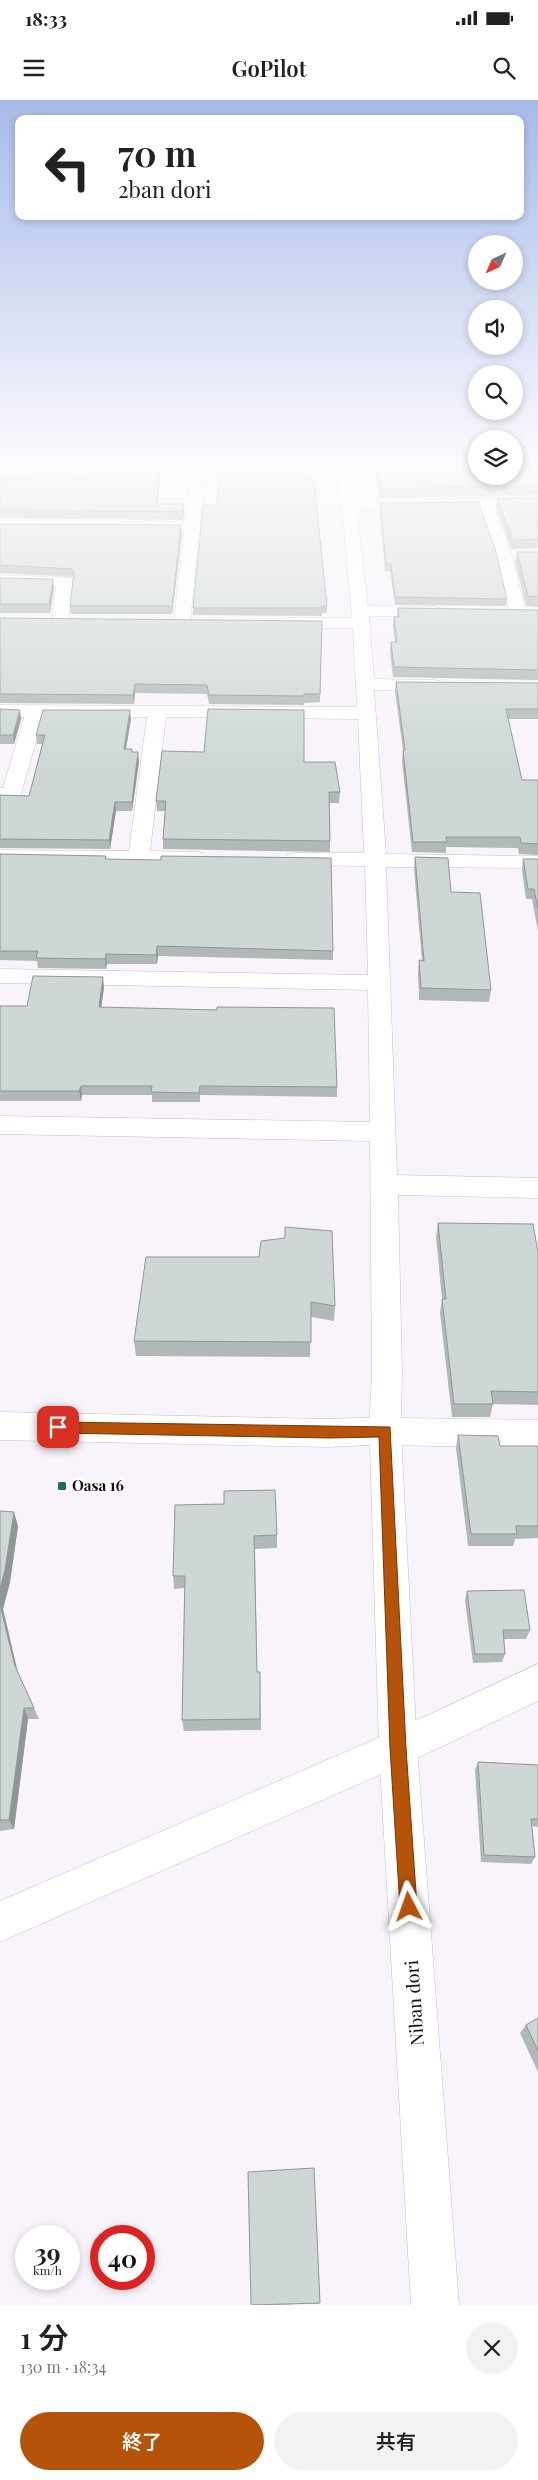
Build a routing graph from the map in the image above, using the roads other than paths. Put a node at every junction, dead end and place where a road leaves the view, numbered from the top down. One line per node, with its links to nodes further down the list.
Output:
1 (188, 565): 14 (street)
2 (355, 565): 9 (street, Niban dori)
3 (506, 565): 7 (street)
4 (0, 580): 11 (street)
5 (449, 612): 9 (street)
6 (498, 613): 7 (street)
7 (518, 613): 8 (street)
8 (538, 614)
9 (361, 617): 16 (street); 17 (street, Niban dori)
10 (40, 620): 11 (street)
11 (60, 621): 12 (street)
12 (78, 621)
13 (163, 622): 14 (street)
14 (182, 622): 15 (street)
15 (202, 622)
16 (272, 623)
17 (365, 684): 18 (street); 22 (street, Niban dori)
18 (450, 685)
19 (0, 711): 20 (street)
20 (35, 711): 21 (street); 23 (street)
21 (157, 712): 22 (street); 25 (street)
22 (367, 713): 28 (street, Niban dori)
23 (0, 794)
24 (0, 856): 25 (street)
25 (139, 858): 26 (street)
26 (218, 858)
27 (278, 859): 28 (street)
28 (377, 860): 29 (street); 31 (street, Niban dori)
29 (538, 862)
30 (0, 976): 31 (street)
31 (379, 983): 33 (street, Niban dori)
32 (0, 1125): 33 (street)
33 (382, 1132): 34 (street, Niban dori)
34 (383, 1184): 35 (street); 37 (street, Niban dori)
35 (538, 1188)
36 (0, 1426): 37 (street)
37 (385, 1431): 38 (street); 40 (street, Niban dori)
38 (538, 1434)
39 (538, 1682): 40 (street)
40 (398, 1748): 41 (street); 42 (street, Niban dori)
41 (0, 1922)
42 (435, 2305)

